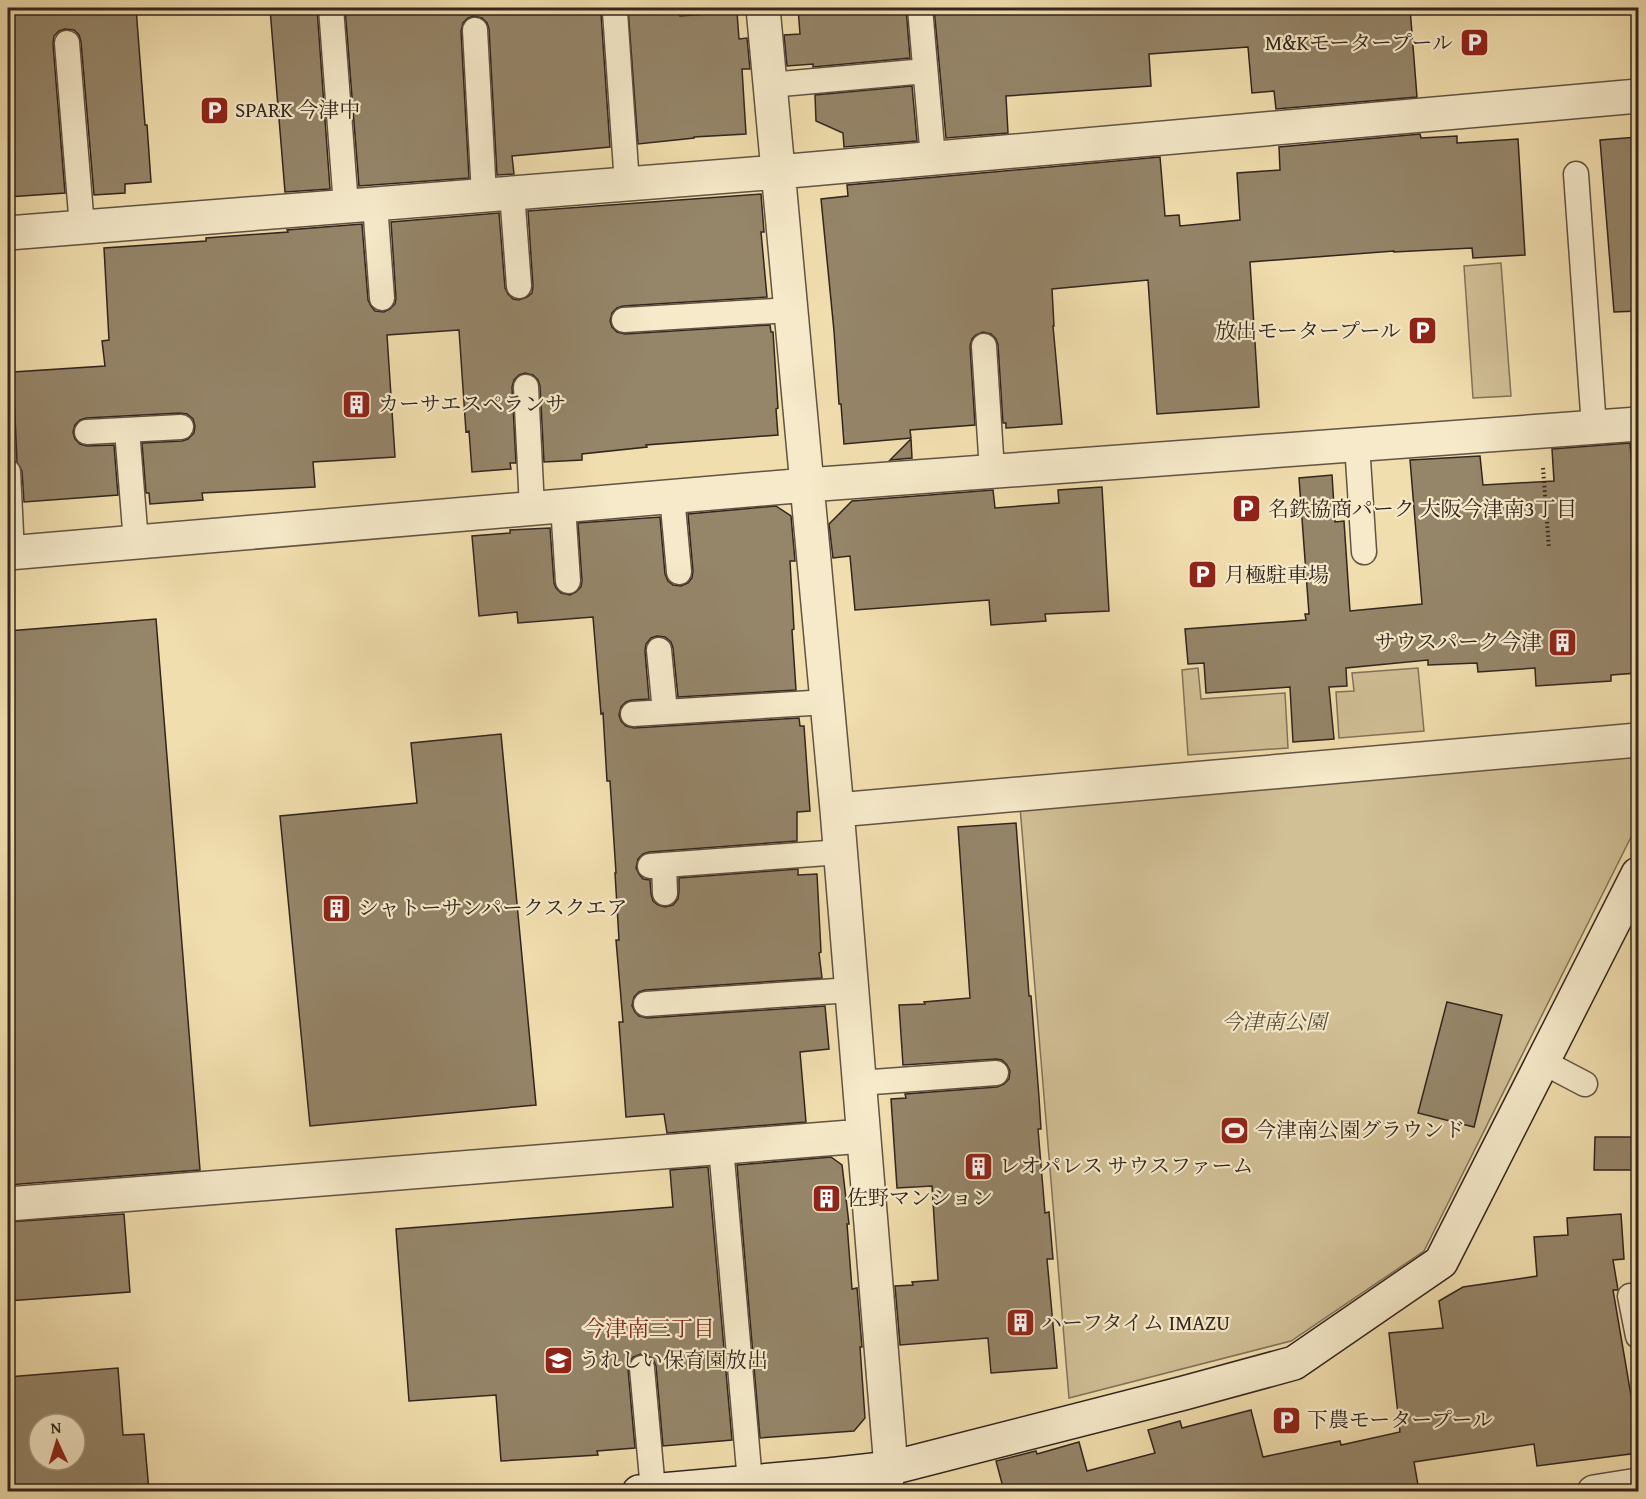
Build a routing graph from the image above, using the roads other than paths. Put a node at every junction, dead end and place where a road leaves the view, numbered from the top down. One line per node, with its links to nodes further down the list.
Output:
1 (331, 8): 15 (lane)
2 (763, 8): 8 (street)
3 (920, 8): 7 (lane)
4 (615, 12): 13 (lane)
5 (475, 30): 14 (lane)
6 (66, 43): 16 (lane)
7 (926, 71): 8 (lane); 10 (lane)
8 (770, 85): 11 (street)
9 (1638, 96): 10 (street)
10 (933, 158): 11 (street)
11 (778, 172): 13 (street); 20 (street)
12 (1576, 174): 26 (lane)
13 (627, 184): 14 (street)
14 (498, 194): 15 (street); 18 (lane)
15 (360, 205): 16 (street); 19 (lane)
16 (82, 227): 17 (street)
17 (8, 233)
18 (519, 286)
19 (382, 298)
20 (790, 310): 21 (lane); 32 (street)
21 (624, 320)
22 (984, 346): 30 (lane)
23 (526, 387): 34 (lane)
24 (1638, 423): 26 (street)
25 (181, 427): 27 (lane)
26 (1594, 427): 29 (street)
27 (127, 430): 28 (lane); 35 (lane)
28 (87, 432)
29 (1357, 444): 30 (street); 36 (lane)
30 (992, 471): 32 (street)
31 (8, 472): 37 (lane)
32 (807, 484): 33 (street); 41 (street)
33 (672, 496): 34 (street); 38 (lane)
34 (548, 507): 35 (street); 39 (lane)
35 (136, 542): 37 (street)
36 (1364, 552)
37 (10, 553)
38 (679, 572)
39 (568, 581)
40 (659, 650): 42 (lane)
41 (827, 702): 42 (lane); 45 (street)
42 (665, 712): 43 (lane)
43 (633, 714)
44 (1638, 740): 45 (street)
45 (837, 810): 46 (street)
46 (841, 852): 48 (lane); 49 (street)
47 (1638, 874): 51 (street)
48 (665, 893)
49 (851, 990): 50 (lane); 53 (street)
50 (646, 1004)
51 (1543, 1062): 54 (lane); 61 (street)
52 (996, 1073): 53 (lane)
53 (859, 1083): 55 (street)
54 (1585, 1084)
55 (863, 1136): 56 (street); 61 (street)
56 (721, 1147): 57 (street); 62 (lane)
57 (8, 1204)
58 (1630, 1296): 59 (lane)
59 (1638, 1336)
60 (642, 1368): 64 (lane)
61 (891, 1480): 62 (street)
62 (750, 1482): 64 (street)
63 (1638, 1485): 65 (street)
64 (646, 1491)
65 (1593, 1491)

